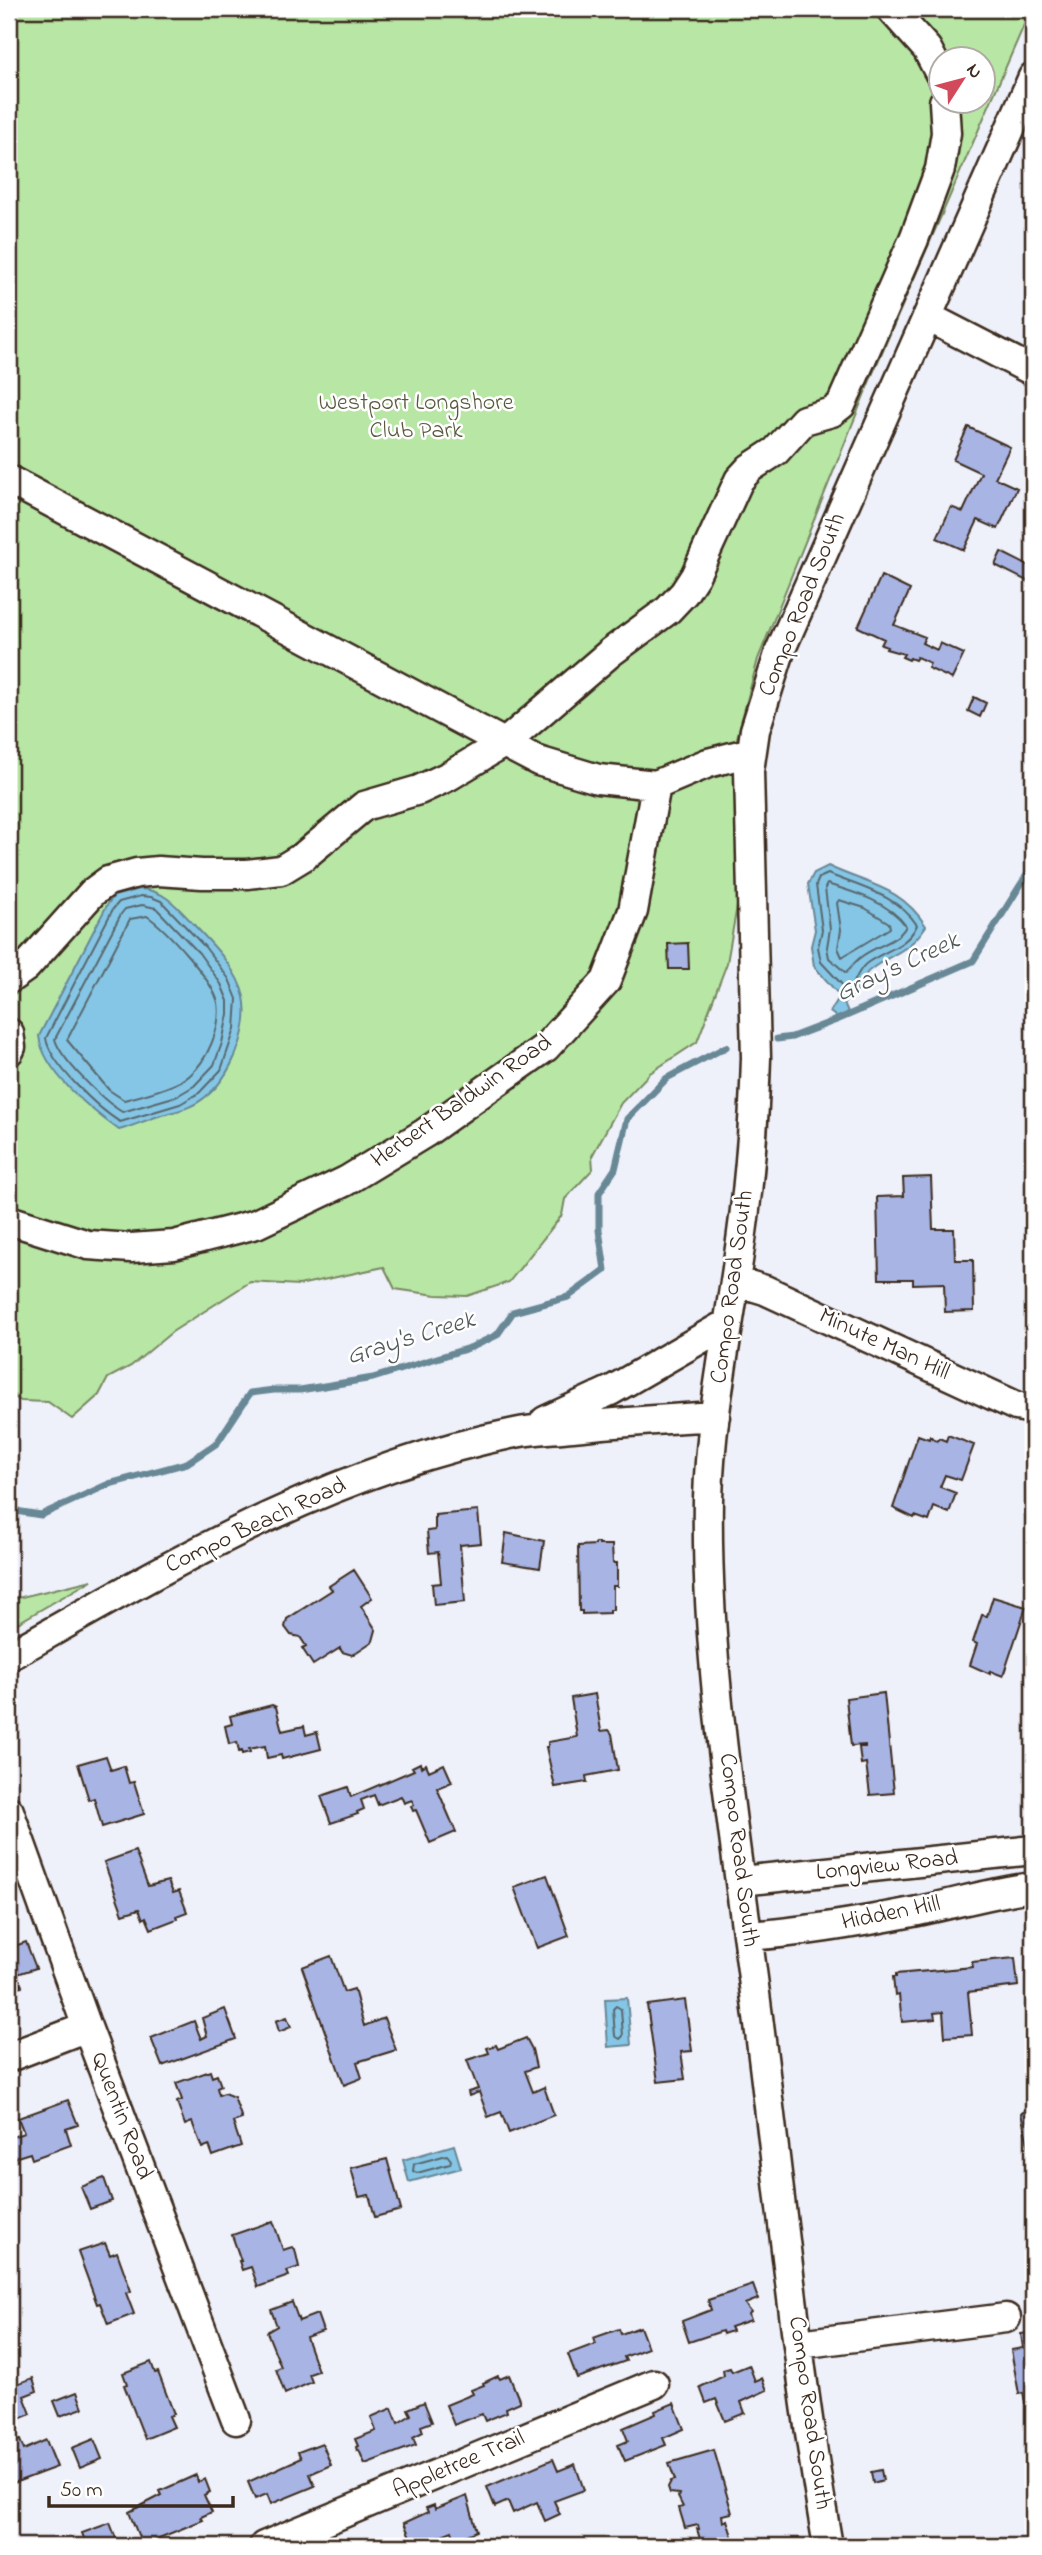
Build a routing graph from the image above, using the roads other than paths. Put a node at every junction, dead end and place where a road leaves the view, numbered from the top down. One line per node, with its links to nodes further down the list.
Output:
1 (891, 9): 2 (street)
2 (926, 48)
3 (1033, 77): 5 (street, Compo Road South)
4 (945, 116): 10 (street)
5 (928, 317): 6 (street); 8 (street, Compo Road South)
6 (1033, 371)
7 (9, 480): 9 (street)
8 (751, 752): 9 (street); 14 (street, Compo Road South)
9 (656, 785): 13 (street, Herbert Baldwin Road)
10 (9, 979)
11 (9, 1033): 12 (street)
12 (9, 1051)
13 (9, 1220)
14 (735, 1281): 15 (street, Compo Road South); 16 (street, Minute Man Hill)
15 (728, 1323): 17 (street, Compo Road South); 18 (street, Compo Beach Road)
16 (1033, 1409)
17 (715, 1416): 18 (street, Compo Beach Road); 22 (street, Compo Road South)
18 (519, 1432): 19 (street, Compo Beach Road)
19 (9, 1656)
20 (9, 1811): 25 (street, Quentin Road)
21 (1033, 1850): 22 (street, Longview Road)
22 (741, 1881): 24 (street, Compo Road South)
23 (1033, 1887): 24 (street, Hidden Hill)
24 (748, 1936): 28 (street, Compo Road South)
25 (87, 2028): 26 (street); 30 (street, Quentin Road)
26 (9, 2057)
27 (1006, 2318): 28 (street)
28 (799, 2344): 32 (street, Compo Road South)
29 (654, 2384): 31 (street, Appletree Trail)
30 (236, 2420)
31 (264, 2546)
32 (828, 2546)

